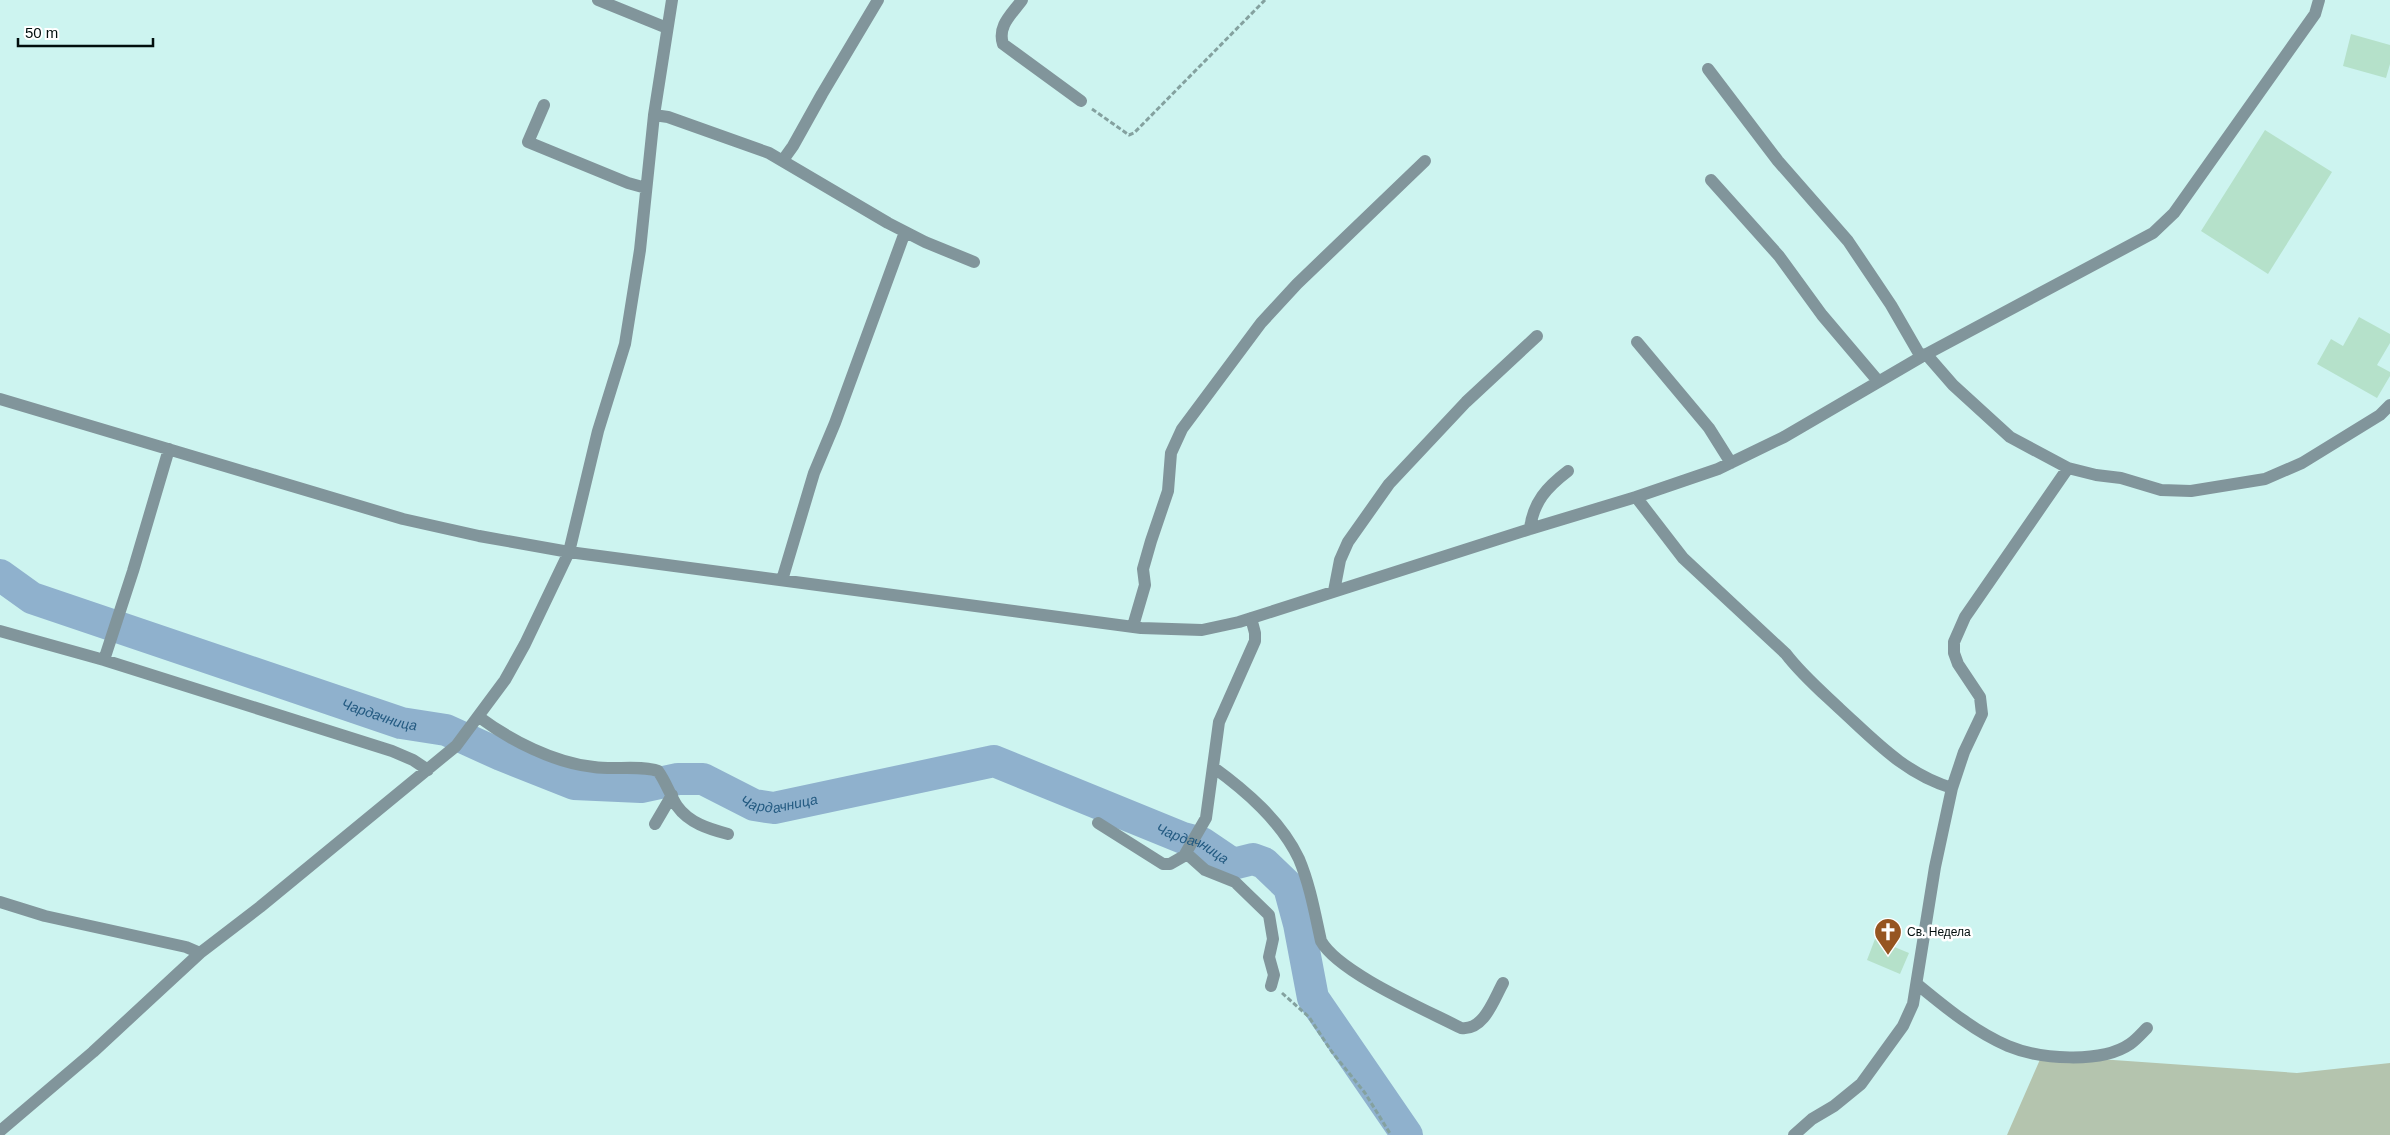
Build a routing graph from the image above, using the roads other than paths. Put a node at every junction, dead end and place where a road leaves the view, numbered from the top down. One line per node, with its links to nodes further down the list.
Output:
1 (598, 0): 6 (street)
2 (672, 0): 6 (street)
3 (878, 0): 11 (street)
4 (1022, 0): 8 (street)
5 (2319, 0): 19 (street)
6 (667, 28): 10 (street)
7 (1708, 69): 19 (street)
8 (1081, 100)
9 (544, 105): 14 (street)
10 (654, 115): 11 (street); 14 (street)
11 (783, 160): 15 (street)
12 (1425, 161): 33 (street)
13 (1711, 180): 20 (street)
14 (646, 188): 29 (street)
15 (905, 232): 16 (street); 30 (street)
16 (974, 262)
17 (1537, 336): 31 (street)
18 (1637, 342): 24 (street)
19 (1923, 355): 20 (street); 25 (street)
20 (1878, 381): 24 (street)
21 (0, 399): 23 (street)
22 (2390, 405): 25 (street)
23 (169, 448): 29 (street); 35 (street)
24 (1731, 463): 27 (street)
25 (2068, 468): 40 (street)
26 (1568, 471): 28 (street)
27 (1636, 498): 28 (street); 40 (street)
28 (1530, 529): 31 (street)
29 (569, 552): 30 (street); 36 (street)
30 (782, 580): 33 (street)
31 (1334, 592): 32 (street)
32 (1251, 618): 33 (street); 37 (street)
33 (1133, 626)
34 (0, 631): 35 (street)
35 (104, 660): 38 (street)
36 (479, 717): 38 (street); 39 (street)
37 (1213, 767): 44 (street); 47 (street)
38 (428, 770): 46 (street)
39 (667, 786): 42 (street); 43 (street)
40 (1952, 788): 48 (street)
41 (1098, 823): 44 (street)
42 (655, 824)
43 (728, 834)
44 (1189, 850): 49 (street)
45 (0, 902): 46 (street)
46 (200, 953): 51 (street)
47 (1503, 983)
48 (1917, 984): 50 (street); 52 (street)
49 (1271, 986)
50 (2147, 1028)
51 (0, 1131)
52 (1794, 1135)

